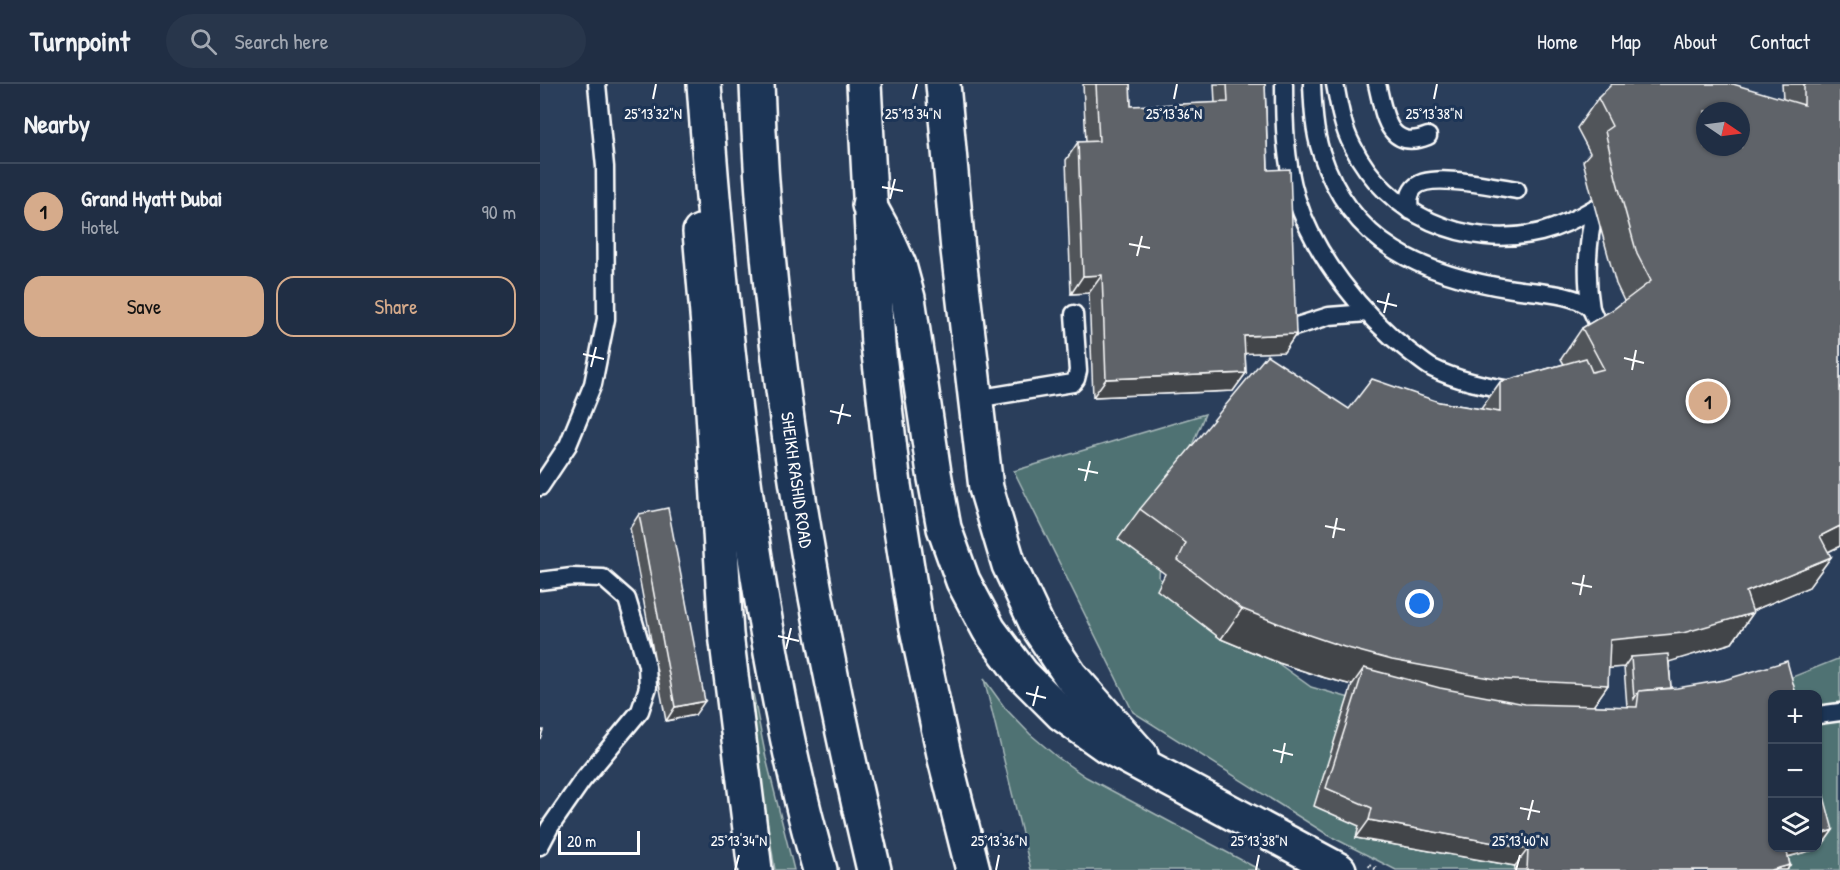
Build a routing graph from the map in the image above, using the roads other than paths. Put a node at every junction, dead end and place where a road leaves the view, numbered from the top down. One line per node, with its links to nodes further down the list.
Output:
1 (597, 84): 22 (lane)
2 (691, 84): 29 (main road)
3 (704, 84): 30 (main road)
4 (757, 84): 31 (main road, SHEIKH RASHID ROAD)
5 (864, 84): 15 (main road)
6 (1284, 84): 17 (lane)
7 (1303, 84): 12 (lane)
8 (1312, 84): 12 (lane)
9 (1335, 84): 16 (lane)
10 (1377, 84): 13 (lane)
11 (947, 88): 21 (main road)
12 (1314, 108): 16 (lane)
13 (1428, 136)
14 (1517, 189): 16 (lane)
15 (869, 205): 26 (main road); 32 (main road)
16 (1410, 211)
17 (1367, 313): 19 (lane); 20 (lane)
18 (1074, 314): 21 (lane)
19 (1258, 336)
20 (1515, 391)
21 (975, 399): 26 (main road)
22 (540, 487)
23 (540, 581): 27 (lane)
24 (1840, 712): 25 (lane)
25 (1822, 714)
26 (1156, 772): 28 (main road)
27 (540, 846)
28 (1350, 865)
29 (755, 870)
30 (820, 870)
31 (874, 870)
32 (973, 870)

